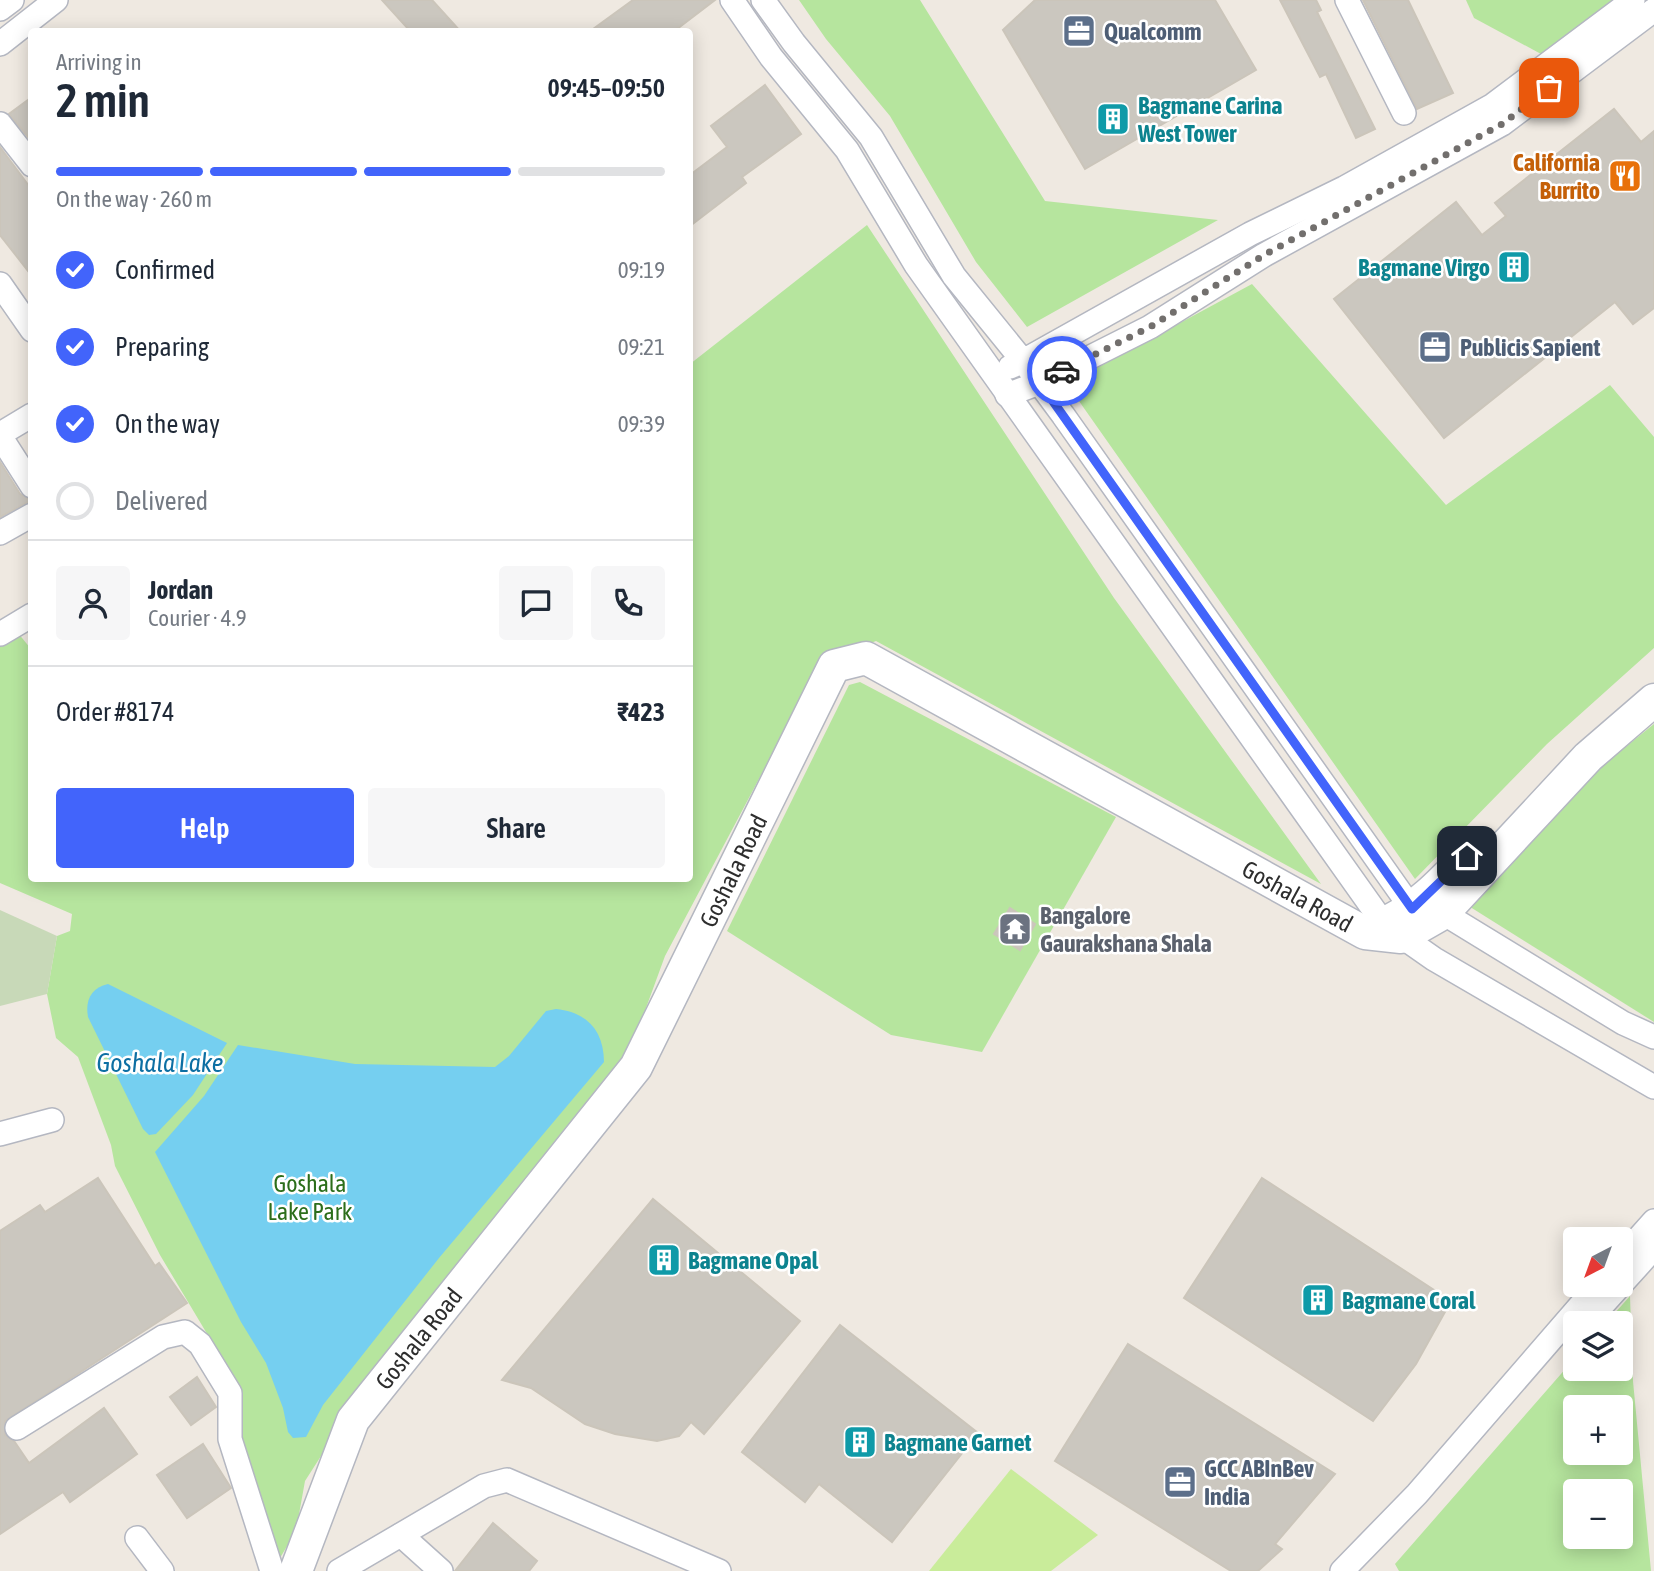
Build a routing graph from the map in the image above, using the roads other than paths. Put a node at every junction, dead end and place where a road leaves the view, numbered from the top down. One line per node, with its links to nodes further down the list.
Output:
1 (12, 0): 7 (street)
2 (56, 0): 9 (street)
3 (732, 0): 16 (street)
4 (763, 0): 15 (street)
5 (1347, 0): 10 (street)
6 (1633, 0): 15 (street)
7 (0, 9)
8 (1654, 10): 17 (street)
9 (0, 44)
10 (1404, 113)
11 (0, 124): 12 (street)
12 (28, 160)
13 (0, 284): 14 (street)
14 (28, 324)
15 (1023, 360): 16 (street); 17 (street)
16 (993, 375): 18 (street)
17 (1040, 383): 18 (street); 29 (street)
18 (1007, 395): 29 (street)
19 (28, 418): 20 (street)
20 (0, 435): 21 (street)
21 (28, 480)
22 (28, 517): 23 (street)
23 (0, 533)
24 (28, 617): 25 (street)
25 (0, 634)
26 (1654, 677): 29 (street)
27 (1654, 699): 28 (street)
28 (1443, 913): 29 (street); 30 (street)
29 (1390, 926): 31 (street); 45 (street, Goshala Road)
30 (1654, 1037)
31 (1654, 1087)
32 (52, 1120): 33 (street)
33 (0, 1134)
34 (1654, 1221): 35 (street)
35 (1633, 1244)
36 (1654, 1248): 38 (street)
37 (1588, 1297): 49 (street)
38 (1597, 1311)
39 (1563, 1348): 50 (street)
40 (17, 1428): 44 (street)
41 (401, 1535): 46 (street); 47 (street); 48 (street)
42 (137, 1538): 43 (street)
43 (162, 1571)
44 (272, 1571)
45 (296, 1571)
46 (339, 1571)
47 (441, 1571)
48 (719, 1571)
49 (1342, 1571)
50 (1363, 1571)

